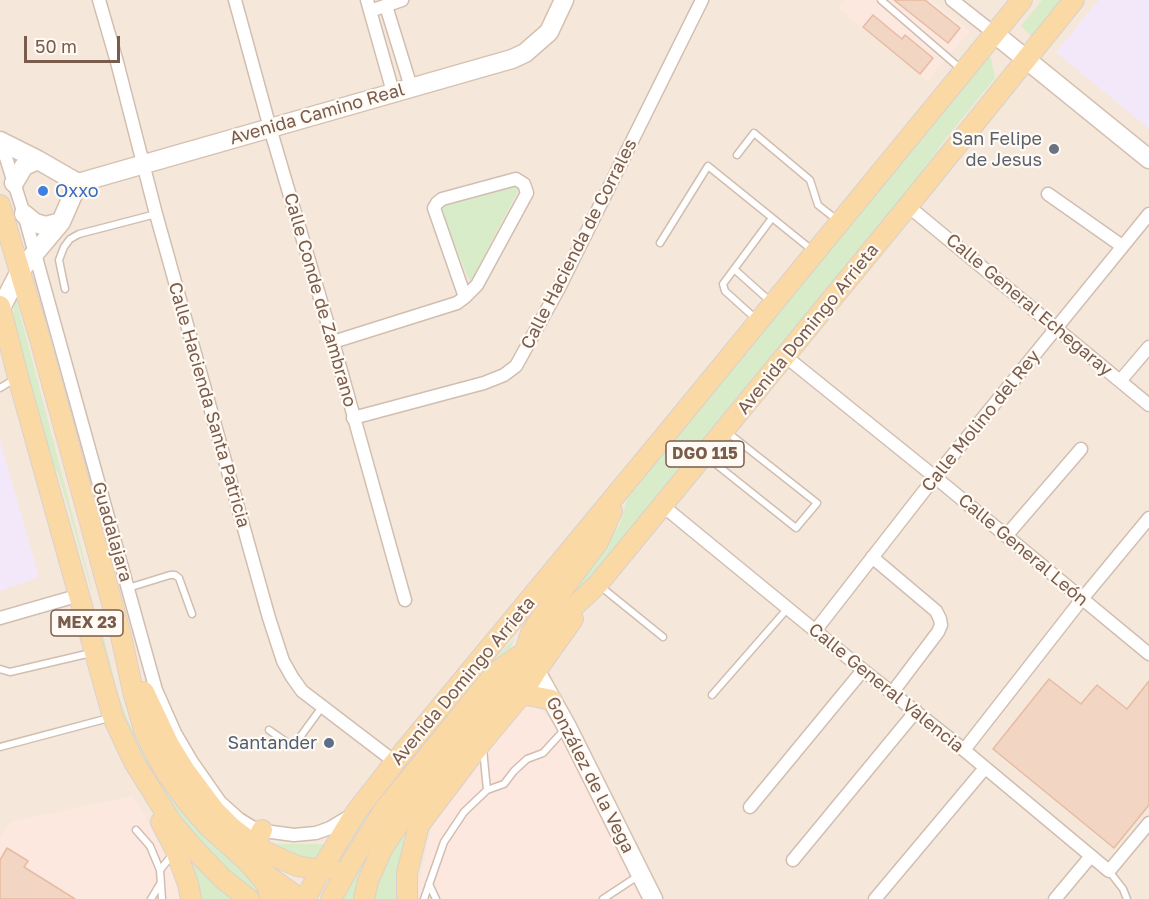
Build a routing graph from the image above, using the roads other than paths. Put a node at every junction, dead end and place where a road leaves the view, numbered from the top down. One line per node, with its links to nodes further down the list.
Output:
1 (99, 0): 22 (street, Calle Hacienda Santa Patricia)
2 (235, 0): 17 (street, Calle Conde de Zambrano)
3 (402, 0): 11 (street)
4 (564, 0): 15 (street, Avenida Camino Real)
5 (702, 0): 53 (street, Calle Hacienda de Corrales)
6 (881, 0): 14 (lane)
7 (952, 0): 12 (street)
8 (1022, 0): 12 (main road, Avenida Domingo Arrieta / DGO 115)
9 (1074, 0): 13 (main road, Avenida Domingo Arrieta / DGO 115)
10 (368, 6): 11 (street); 16 (street)
11 (386, 6): 15 (street)
12 (995, 34): 13 (street); 14 (main road, Avenida Domingo Arrieta / DGO 115)
13 (1026, 59): 20 (street); 27 (main road, Avenida Domingo Arrieta / DGO 115)
14 (964, 71): 33 (main road, Avenida Domingo Arrieta / DGO 115)
15 (411, 87): 16 (street, Avenida Camino Real)
16 (393, 92): 17 (street, Avenida Camino Real)
17 (270, 128): 22 (street, Avenida Camino Real); 46 (street, Calle Conde de Zambrano)
18 (0, 141): 21 (street); 23 (street, Guadalajara)
19 (737, 155): 33 (lane)
20 (1149, 159)
21 (38, 160): 23 (street); 24 (street)
22 (144, 163): 24 (street, Avenida Camino Real); 29 (street, Calle Hacienda Santa Patricia)
23 (14, 183): 28 (street, Guadalajara)
24 (78, 183): 32 (street)
25 (1048, 194): 35 (street)
26 (0, 205): 39 (main road, MEX 23)
27 (908, 206): 45 (street, Calle General Echegaray); 48 (main road, Avenida Domingo Arrieta / DGO 115)
28 (24, 214): 32 (street); 37 (street, Guadalajara)
29 (156, 214): 40 (lane); 88 (street, Calle Hacienda Santa Patricia)
30 (1149, 214): 35 (street, Calle Molino del Rey)
31 (772, 218): 34 (lane); 36 (lane); 38 (lane)
32 (61, 222): 37 (street)
33 (840, 222): 36 (main road, Avenida Domingo Arrieta / DGO 115)
34 (660, 243)
35 (1122, 246): 45 (street, Calle Molino del Rey)
36 (814, 252): 42 (main road, Avenida Domingo Arrieta / DGO 115)
37 (34, 254): 39 (street); 59 (street, Guadalajara)
38 (734, 269): 42 (lane); 44 (lane)
39 (20, 271): 43 (street); 59 (main road, MEX 23)
40 (65, 289)
41 (465, 297): 41 (street); 46 (street)
42 (773, 304): 44 (main road, Avenida Domingo Arrieta / DGO 115)
43 (0, 307): 49 (main road, MEX 23)
44 (759, 321): 58 (main road, Avenida Domingo Arrieta / DGO 115)
45 (1056, 328): 50 (street, Calle General Echegaray); 57 (street, Calle Molino del Rey)
46 (333, 342): 53 (street, Calle Conde de Zambrano)
47 (1149, 347): 50 (street)
48 (785, 356): 54 (main road, Avenida Domingo Arrieta / DGO 115); 57 (street, Calle General León)
49 (18, 377): 51 (lane); 66 (main road, MEX 23)
50 (1120, 381): 52 (street, Calle General Echegaray)
51 (0, 388)
52 (1149, 405)
53 (353, 418): 68 (street, Calle Conde de Zambrano)
54 (724, 430): 56 (main road, Avenida Domingo Arrieta / DGO 115); 56 (lane)
55 (1081, 449): 62 (street)
56 (705, 455): 60 (main road, Avenida Domingo Arrieta / DGO 115)
57 (935, 477): 62 (street, Calle General León); 63 (street, Calle Molino del Rey)
58 (620, 491): 75 (main road); 97 (main road, Avenida Domingo Arrieta / DGO 115)
59 (93, 500): 65 (street, Guadalajara); 73 (main road, MEX 23)
60 (663, 506): 64 (main road, Avenida Domingo Arrieta / DGO 115); 69 (street, Calle General Valencia)
61 (1149, 518): 67 (street)
62 (1006, 536): 67 (street, Calle General León)
63 (872, 557): 72 (street, Calle Molino del Rey); 82 (street)
64 (598, 584): 74 (lane); 75 (main road, Avenida Domingo Arrieta / DGO 115); 80 (main road)
65 (128, 588): 70 (lane); 81 (street, Guadalajara)
66 (80, 595): 71 (street); 73 (main road); 76 (main road, MEX 23)
67 (1082, 599): 77 (street, Calle General León); 95 (street)
68 (405, 600)
69 (788, 608): 72 (street, Calle General Valencia); 85 (lane)
70 (192, 614)
71 (0, 618)
72 (815, 631): 79 (street, Calle General Valencia)
73 (121, 636): 81 (main road)
74 (663, 637)
75 (525, 651): 80 (street, González de la Vega); 84 (main road); 86 (main road, Avenida Domingo Arrieta / DGO 115)
76 (95, 652): 78 (lane); 90 (main road, MEX 23)
77 (1149, 654)
78 (0, 669)
79 (862, 670): 82 (street, Calle General Valencia); 100 (street)
80 (536, 671): 83 (main road); 87 (street, González de la Vega)
81 (144, 690): 104 (street, Guadalajara); 104 (main road)
82 (892, 693): 89 (street, Calle General Valencia)
83 (522, 694): 84 (main road); 87 (main road); 93 (main road)
84 (500, 695): 86 (main road); 123 (main road)
85 (712, 695)
86 (473, 700): 108 (main road, Avenida Domingo Arrieta / DGO 115)
87 (552, 700): 91 (street, González de la Vega)
88 (322, 707): 92 (lane); 97 (street, Calle Hacienda Santa Patricia)
89 (916, 711): 95 (street, Calle General Valencia); 107 (street)
90 (113, 717): 94 (lane); 96 (main road, MEX 23)
91 (567, 726): 99 (lane); 112 (street, González de la Vega)
92 (269, 730)
93 (482, 742): 99 (lane); 124 (main road)
94 (0, 747)
95 (964, 750): 98 (street, Calle General Valencia)
96 (134, 762): 105 (main road); 118 (main road, MEX 23)
97 (395, 762): 101 (main road, Avenida Domingo Arrieta / DGO 115)
98 (985, 768): 106 (street, Calle General Valencia); 129 (street)
99 (487, 790): 114 (lane)
100 (750, 807)
101 (356, 812): 104 (street, Guadalajara); 110 (main road, Avenida Domingo Arrieta / DGO 115)
102 (1149, 823): 111 (street)
103 (136, 830): 109 (lane)
104 (254, 845): 110 (main road); 119 (main road); 120 (main road)
105 (176, 851): 109 (lane); 117 (main road)
106 (1091, 856): 111 (street, Calle General Valencia); 130 (street)
107 (793, 860)
108 (351, 863): 110 (main road); 122 (main road, Avenida Domingo Arrieta / DGO 115)
109 (160, 870): 113 (lane)
110 (321, 870): 121 (main road, Avenida Domingo Arrieta / DGO 115)
111 (1109, 871): 131 (lane)
112 (640, 875): 127 (lane); 128 (street, González de la Vega)
113 (161, 883): 115 (lane); 116 (lane)
114 (429, 884): 125 (lane); 126 (lane)
115 (152, 899)
116 (162, 899)
117 (191, 899)
118 (249, 899)
119 (271, 899)
120 (300, 899)
121 (306, 899)
122 (331, 899)
123 (364, 899)
124 (407, 899)
125 (424, 899)
126 (436, 899)
127 (603, 899)
128 (653, 899)
129 (875, 899)
130 (1055, 899)
131 (1127, 899)

